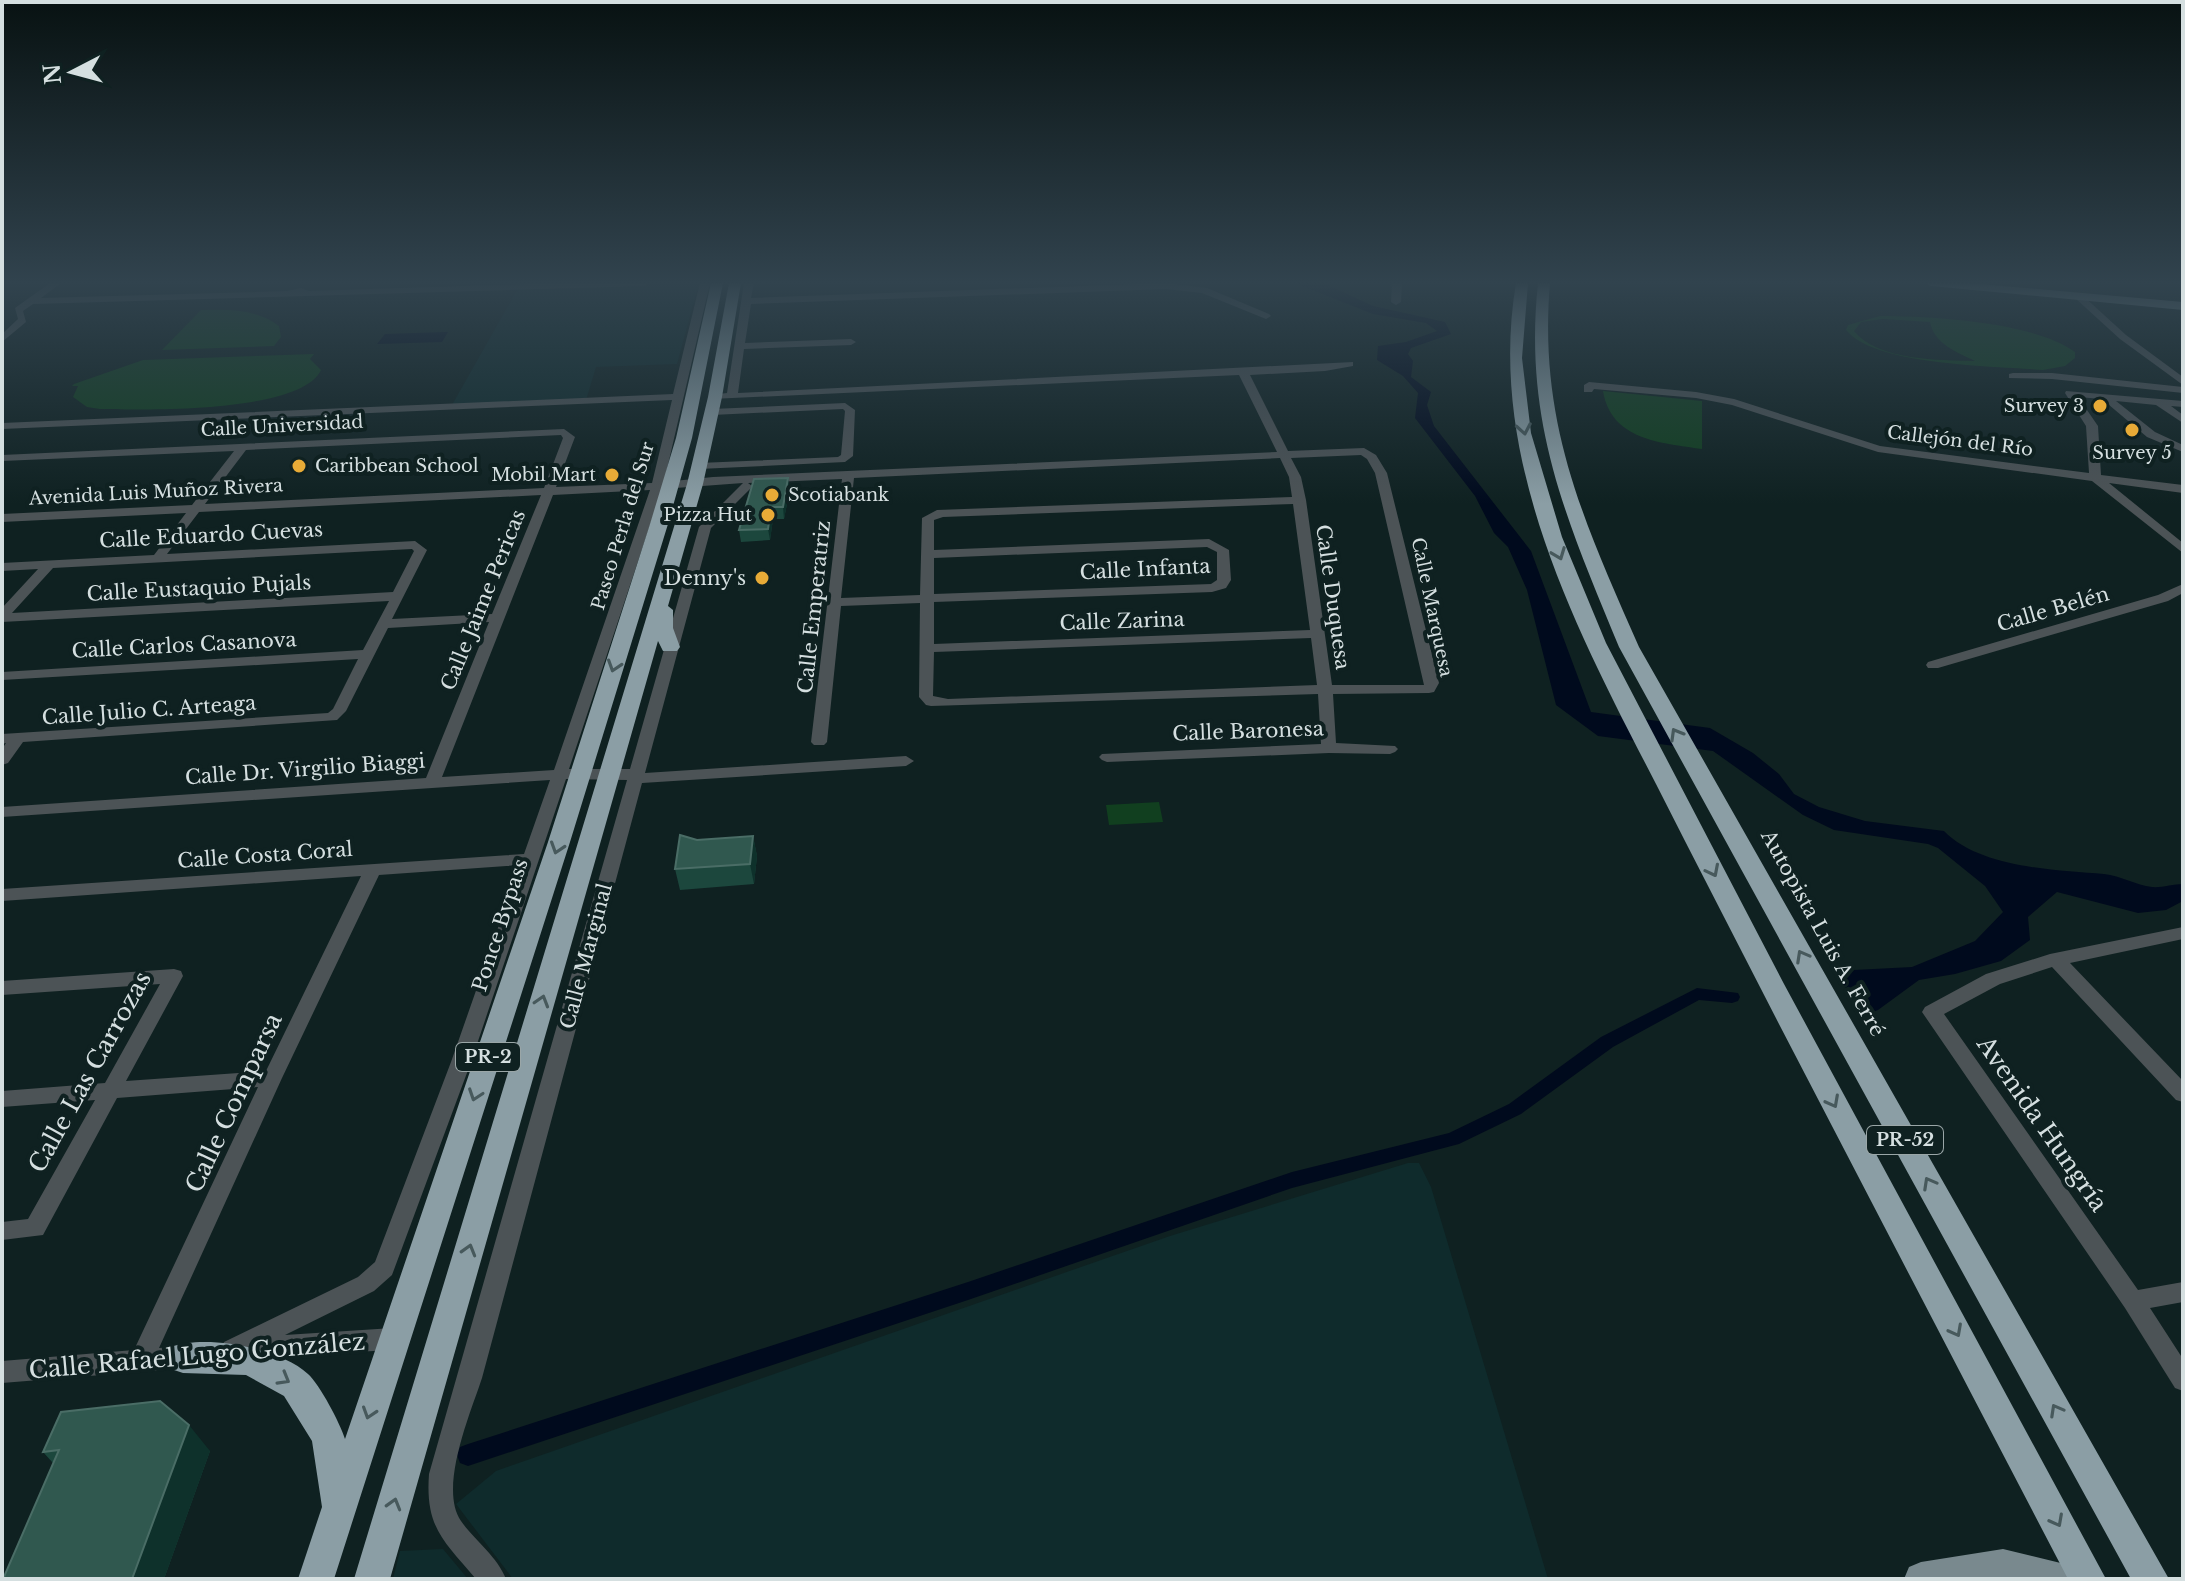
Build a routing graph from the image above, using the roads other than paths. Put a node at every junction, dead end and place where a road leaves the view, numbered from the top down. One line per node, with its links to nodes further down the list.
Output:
1 (688, 357): 16 (street, Paseo Perla del Sur)
2 (702, 357): 20 (highway, Ponce Bypass / PR-2)
3 (722, 357): 17 (highway, Ponce Bypass / PR-2)
4 (739, 357): 14 (street)
5 (1517, 357): 96 (highway, PR-52, one-way to 96)
6 (1541, 357): 97 (highway, Autopista Luis A. Ferré / PR-52, one-way to 6)
7 (2149, 357): 11 (street)
8 (1349, 364): 9 (street)
9 (1243, 372): 14 (street); 28 (street, Calle Duquesa)
10 (2013, 376): 13 (street)
11 (2183, 382)
12 (1588, 388): 31 (street, Callejón del Río)
13 (2183, 390)
14 (732, 396): 17 (street)
15 (2105, 396): 18 (street); 27 (street); 31 (street)
16 (678, 397): 23 (street); 24 (street, Paseo Perla del Sur)
17 (715, 397): 21 (highway, Ponce Bypass / PR-2)
18 (2160, 403): 19 (street); 22 (street)
19 (2183, 404)
20 (691, 409): 24 (highway); 34 (highway, Ponce Bypass / PR-2)
21 (712, 412): 30 (highway, Ponce Bypass / PR-2); 30 (street)
22 (2183, 420)
23 (2, 426)
24 (672, 427): 34 (street, Paseo Perla del Sur)
25 (564, 432): 26 (street, Calle Universidad); 37 (street, Calle Jaime Pericas)
26 (243, 446): 29 (street, Calle Universidad); 39 (street)
27 (2183, 449)
28 (1286, 454): 32 (street, Calle Marquesa); 38 (street, Calle Duquesa); 60 (street, Calle Marquesa)
29 (2, 458)
30 (697, 475): 33 (street, Calle Marquesa); 34 (street, Avenida Luis Muñoz Rivera); 35 (street, Calle Marquesa); 48 (highway, Ponce Bypass / PR-2)
31 (2095, 477): 36 (street, Callejón del Río); 41 (street)
32 (848, 479): 33 (street, Calle Marquesa); 50 (street, Calle Emperatriz)
33 (797, 481): 35 (street, Calle Marquesa)
34 (664, 485): 37 (street, Avenida Luis Muñoz Rivera); 68 (highway, Ponce Bypass / PR-2)
35 (746, 486): 55 (street, Calle Marginal)
36 (2183, 489)
37 (549, 490): 39 (street, Avenida Luis Muñoz Rivera); 52 (street, Calle Jaime Pericas)
38 (1300, 500): 42 (street, Calle Marquesa); 54 (street, Calle Duquesa)
39 (196, 508): 40 (street, Avenida Luis Muñoz Rivera); 43 (street)
40 (2, 518)
41 (2183, 549)
42 (929, 554): 49 (street, Calle Marquesa); 49 (street, Calle Infanta)
43 (158, 558): 44 (street, Calle Eduardo Cuevas); 47 (street, Calle Eduardo Cuevas)
44 (49, 565): 45 (street, Calle Eduardo Cuevas); 51 (street)
45 (2, 567)
46 (2183, 588): 58 (street, Calle Belén)
47 (398, 596): 51 (street, Calle Eustaquio Pujals); 53 (street)
48 (663, 598): 55 (highway); 68 (highway, Ponce Bypass / PR-2)
49 (926, 599): 50 (street, Calle Infanta); 56 (street, Calle Marquesa)
50 (835, 602): 62 (street, Calle Emperatriz)
51 (2, 617)
52 (495, 618): 53 (street); 69 (street, Calle Jaime Pericas)
53 (384, 624): 57 (street)
54 (1318, 634): 56 (street, Calle Zarina); 60 (street, Calle Duquesa)
55 (670, 647): 68 (street, Calle Marginal)
56 (927, 648): 60 (street, Calle Marquesa)
57 (368, 654): 59 (street, Calle Carlos Casanova); 61 (street, Calle Julio C. Arteaga)
58 (1933, 665)
59 (2, 676)
60 (1325, 689): 63 (street, Calle Duquesa)
61 (10, 739): 66 (street)
62 (819, 742)
63 (1329, 748): 64 (street, Calle Baronesa); 65 (street, Calle Baronesa)
64 (1390, 749)
65 (1107, 757)
66 (2, 760)
67 (906, 761): 68 (street, Calle Dr. Virgilio Biaggi)
68 (604, 775): 69 (street, Calle Dr. Virgilio Biaggi); 71 (street); 84 (highway, Ponce Bypass / PR-2, one-way to 84); 92 (highway, Ponce Bypass / PR-2, one-way to 68); 93 (street, Calle Marginal)
69 (432, 783): 70 (street, Calle Dr. Virgilio Biaggi)
70 (2, 812)
71 (530, 859): 72 (street, Calle Costa Coral); 85 (street)
72 (373, 870): 73 (street, Calle Costa Coral); 77 (street, Calle Comparsa)
73 (2, 895)
74 (2182, 934): 75 (street)
75 (2056, 959): 79 (street); 83 (street, Avenida Hungría)
76 (2, 988): 78 (street, Calle Las Carrozas)
77 (272, 1078): 78 (street); 87 (street, Calle Comparsa)
78 (108, 1092): 80 (street); 81 (street, Calle Las Carrozas)
79 (2183, 1094)
80 (2, 1099)
81 (2, 1231)
82 (2183, 1292): 83 (street)
83 (2133, 1301): 89 (street, Avenida Hungría)
84 (393, 1339): 85 (street, Calle Rafael Lugo González); 90 (highway, Ponce Bypass / PR-2, one-way to 90)
85 (232, 1350): 86 (street, Calle Rafael Lugo González)
86 (183, 1358): 87 (street, Calle Rafael Lugo González); 90 (highway, one-way to 90)
87 (142, 1359): 88 (street, Calle Rafael Lugo González)
88 (2, 1372)
89 (2183, 1380)
90 (339, 1507): 91 (highway, Ponce Bypass / PR-2)
91 (316, 1579)
92 (372, 1579)
93 (493, 1579)
94 (1921, 1579): 95 (main road)
95 (2065, 1579)
96 (2088, 1579)
97 (2151, 1579)

